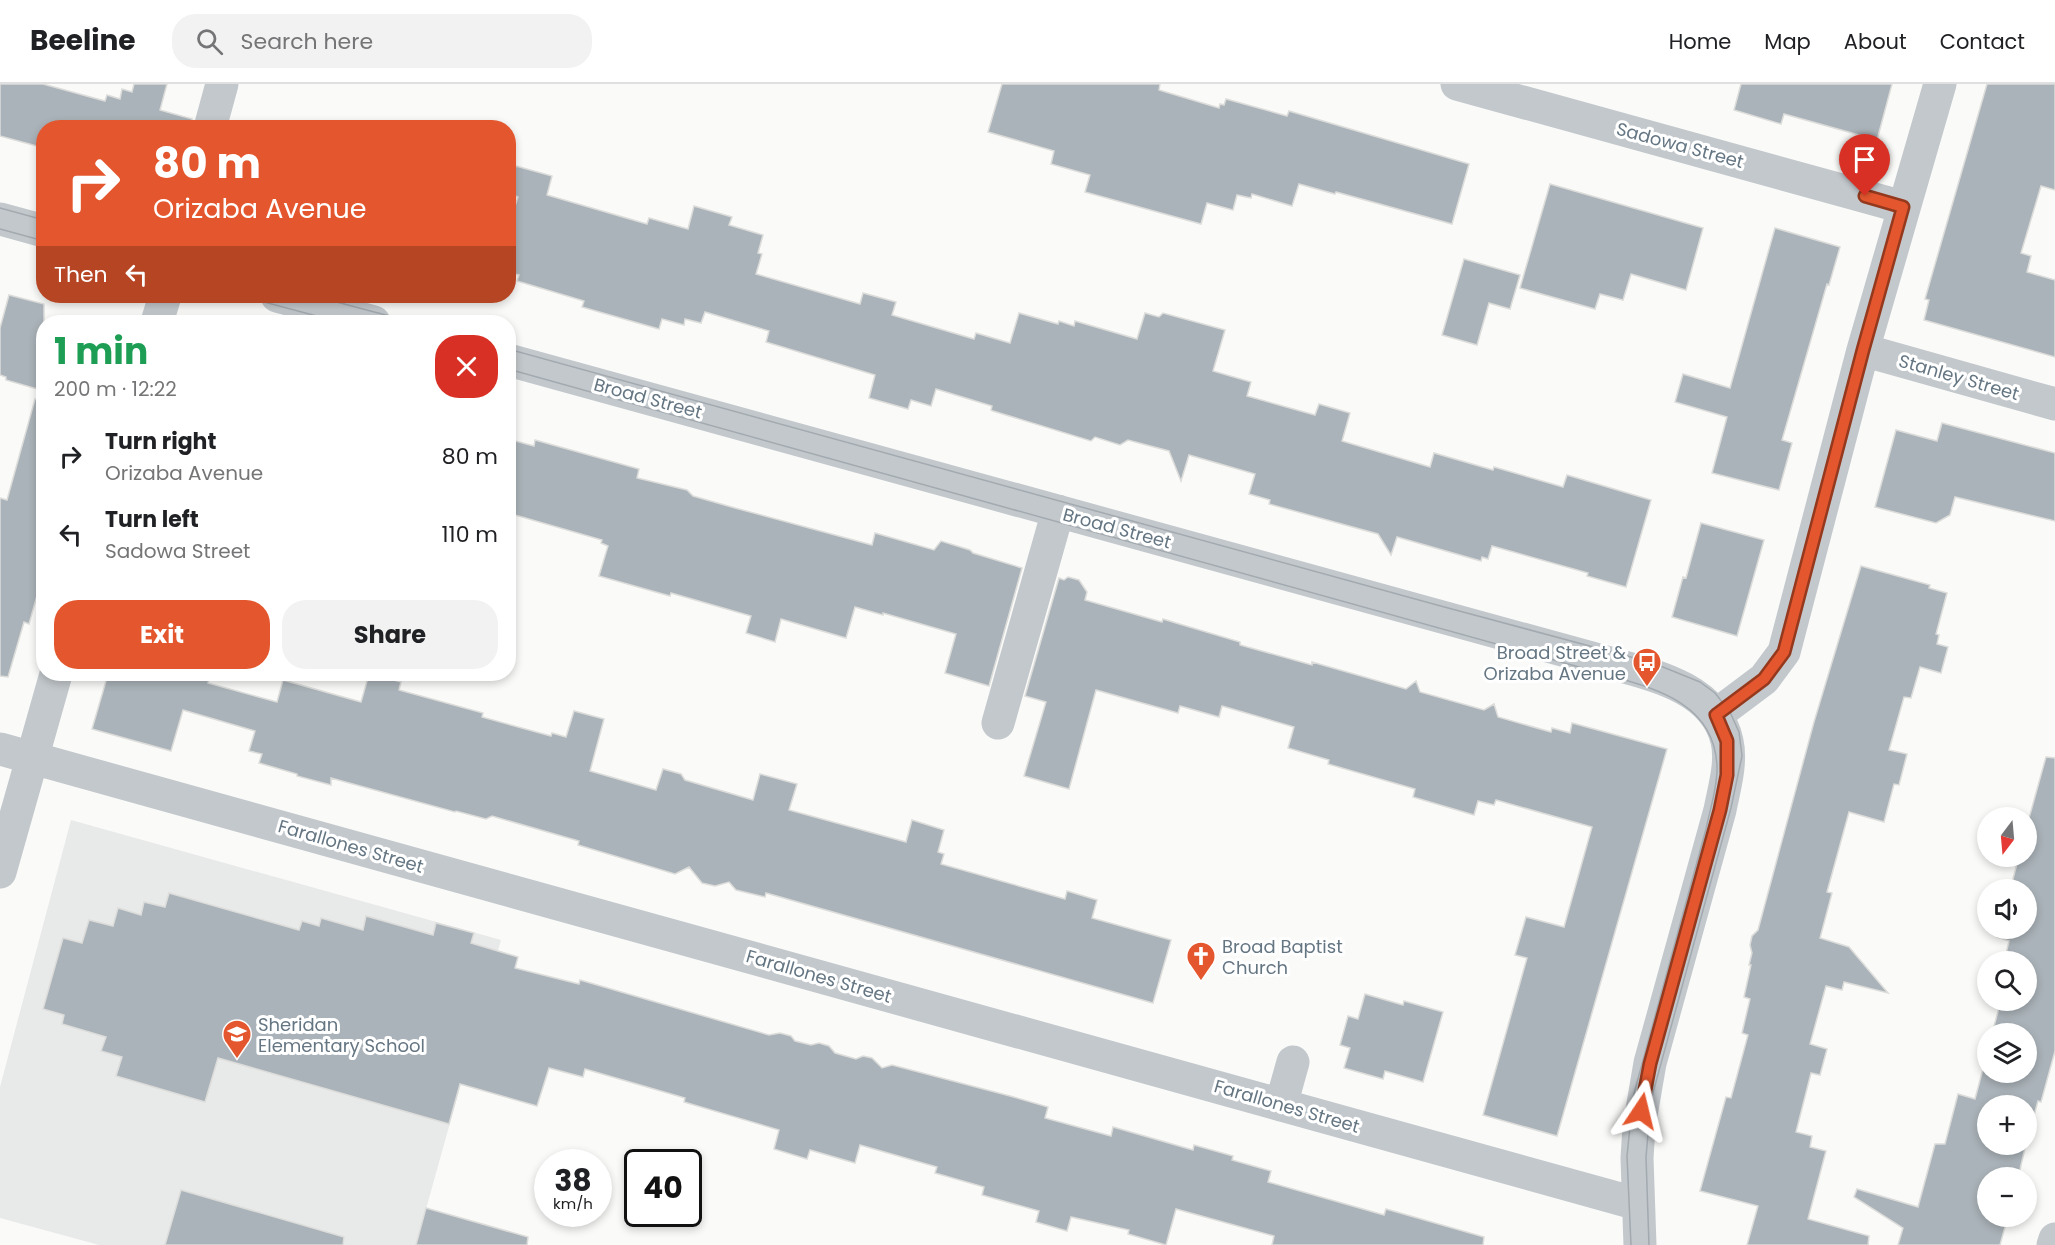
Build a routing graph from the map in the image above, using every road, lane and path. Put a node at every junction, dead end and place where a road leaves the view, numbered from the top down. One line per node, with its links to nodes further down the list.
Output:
1 (222, 84): 4 (street)
2 (1457, 84): 5 (street, Sadowa Street)
3 (1940, 84): 5 (street)
4 (212, 120)
5 (1903, 207): 10 (street)
6 (0, 219): 7 (street)
7 (36, 229)
8 (303, 303): 9 (street)
9 (349, 315)
10 (1863, 350): 12 (street, Stanley Street); 15 (street)
11 (516, 362): 13 (street, Broad Street)
12 (2055, 404)
13 (1058, 511): 15 (street, Broad Street); 16 (street)
14 (54, 681): 18 (street)
15 (1716, 715): 22 (street)
16 (998, 723)
17 (0, 749): 18 (street, Farallones Street)
18 (32, 758): 19 (street); 21 (street, Farallones Street)
19 (0, 872)
20 (1293, 1062): 21 (street)
21 (1281, 1105): 22 (street, Farallones Street)
22 (1638, 1204): 24 (street)
23 (2055, 1239): 25 (street)
24 (1640, 1245)
25 (2053, 1245)

